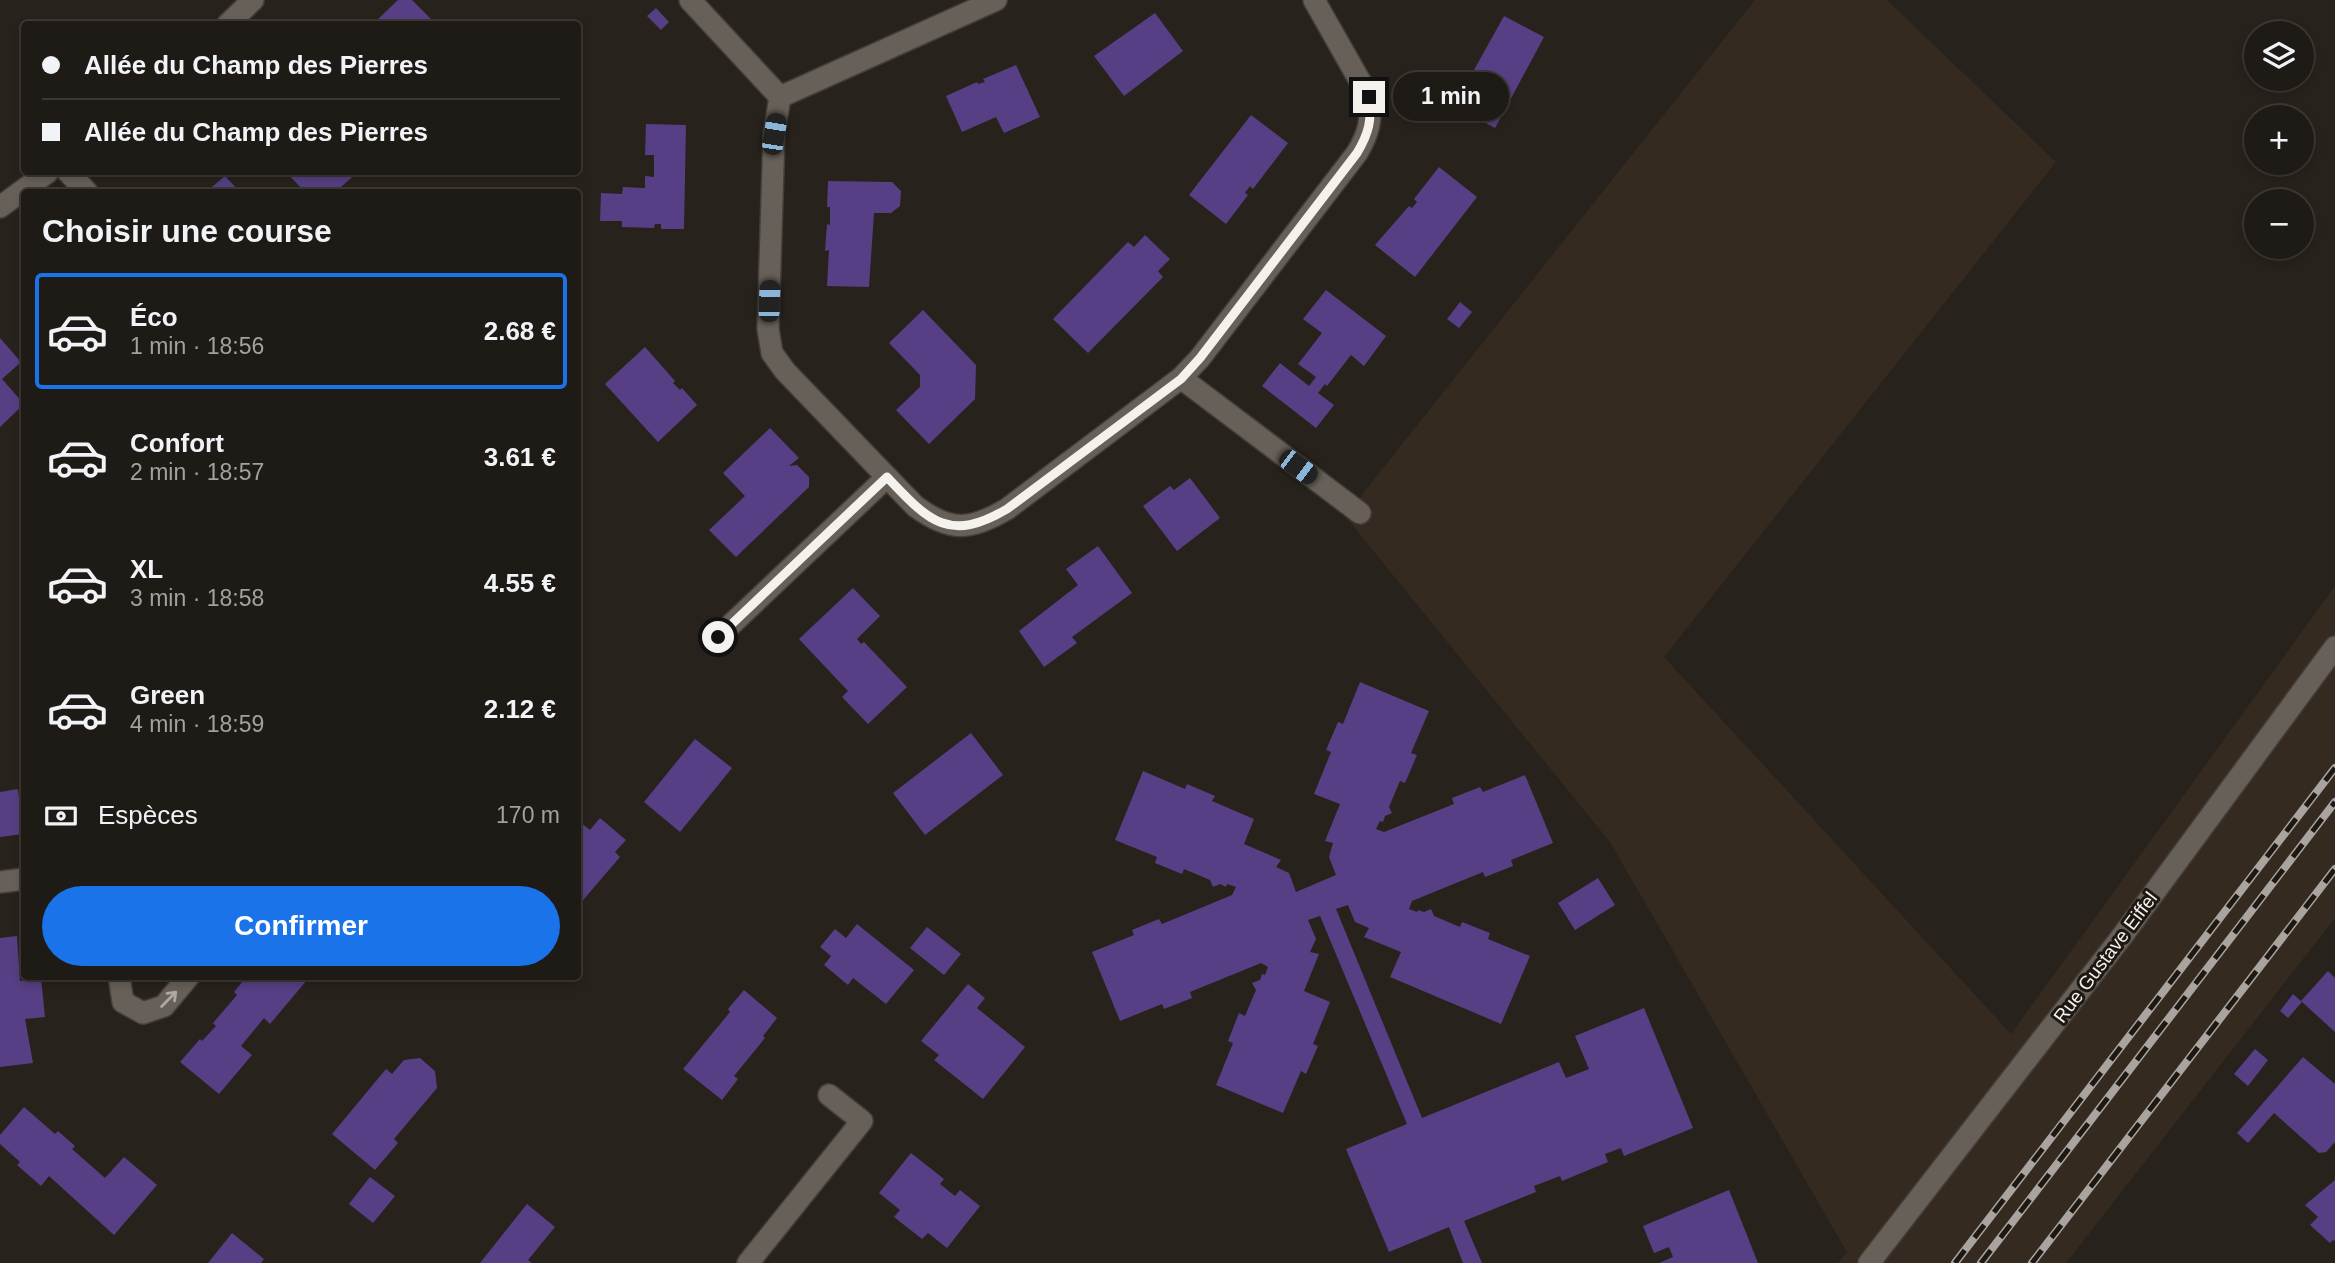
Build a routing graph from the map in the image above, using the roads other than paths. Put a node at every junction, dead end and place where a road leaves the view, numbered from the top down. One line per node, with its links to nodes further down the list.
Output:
1 (253, 0): 5 (street)
2 (690, 0): 6 (street)
3 (996, 0): 6 (street)
4 (1314, 0): 13 (street)
5 (231, 21)
6 (780, 97): 14 (street)
7 (44, 175): 9 (street)
8 (71, 175): 10 (street)
9 (25, 189)
10 (84, 189)
11 (21, 192): 12 (street)
12 (0, 207)
13 (1181, 379): 14 (street); 15 (street)
14 (887, 477): 16 (street)
15 (1360, 513)
16 (718, 637)
17 (2335, 647): 24 (street, Rue Gustave Eiffel)
18 (21, 879): 19 (street)
19 (0, 882)
20 (120, 980): 21 (street, one-way to 21)
21 (186, 980)
22 (829, 1095): 23 (street)
23 (748, 1263)
24 (1869, 1263)

